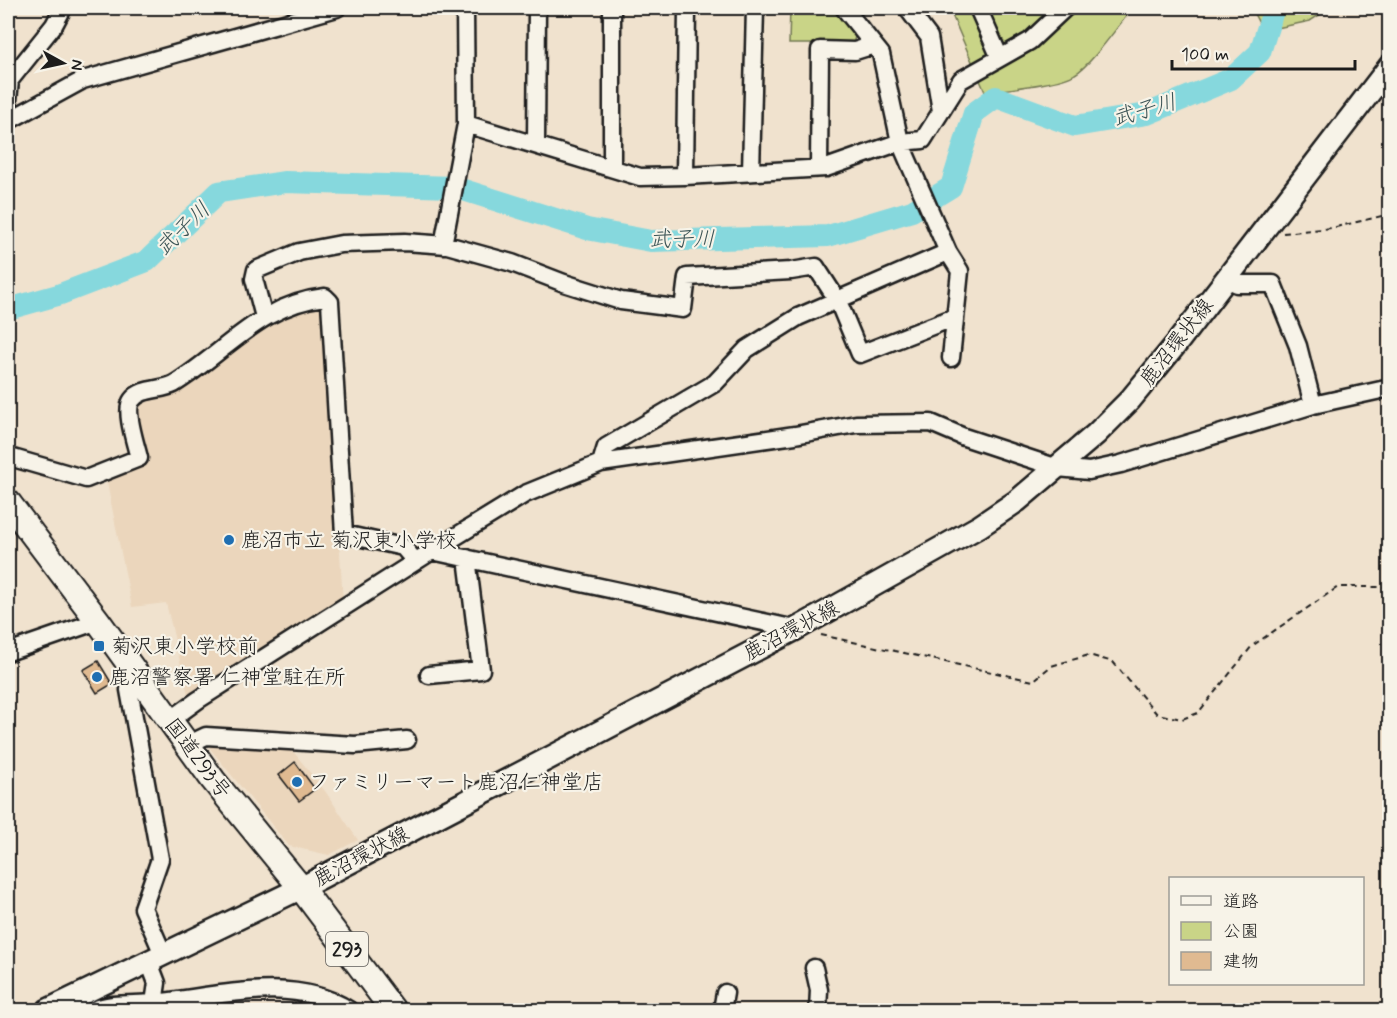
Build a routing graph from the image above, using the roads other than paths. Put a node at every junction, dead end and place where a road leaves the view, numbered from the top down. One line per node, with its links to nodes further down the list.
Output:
1 (63, 8): 15 (street)
2 (337, 8): 17 (street)
3 (465, 8): 18 (street)
4 (537, 8): 20 (street)
5 (612, 8): 21 (street)
6 (687, 8): 24 (street)
7 (754, 8): 23 (street)
8 (844, 8): 12 (street)
9 (907, 8): 16 (street)
10 (978, 8): 13 (street)
11 (1065, 8): 13 (street)
12 (874, 45): 19 (street); 22 (street)
13 (1000, 58): 16 (street)
14 (1389, 66): 27 (main road, 鹿沼環状線)
15 (8, 95)
16 (941, 111): 19 (street)
17 (8, 121)
18 (466, 123): 20 (street); 25 (street)
19 (900, 142): 22 (street); 26 (street)
20 (536, 144): 21 (street)
21 (612, 167): 24 (street)
22 (819, 168): 23 (street)
23 (751, 172): 24 (street)
24 (685, 176)
25 (443, 245): 28 (street); 29 (street)
26 (948, 252): 28 (street); 30 (street)
27 (1226, 279): 33 (street); 36 (main road, 鹿沼環状線)
28 (838, 301): 30 (street); 35 (street)
29 (264, 317): 34 (street); 40 (street)
30 (955, 317): 31 (street)
31 (951, 358)
32 (1389, 388): 33 (street)
33 (1313, 405): 36 (street)
34 (8, 460)
35 (601, 463): 36 (street); 38 (street)
36 (1058, 468): 42 (main road, 鹿沼環状線)
37 (8, 502): 41 (highway, 国道293号 / 293)
38 (432, 551): 39 (street); 40 (street)
39 (467, 558): 42 (street); 45 (street)
40 (415, 561): 46 (street)
41 (98, 621): 43 (street); 44 (highway, 国道293号 / 293)
42 (795, 629): 49 (main road, 鹿沼環状線)
43 (8, 652)
44 (132, 670): 46 (highway, 国道293号 / 293); 50 (street)
45 (429, 675)
46 (169, 720): 48 (highway, 国道293号 / 293)
47 (408, 740): 48 (street)
48 (187, 745): 49 (highway, 国道293号 / 293)
49 (301, 888): 50 (main road, 鹿沼環状線); 57 (highway, 国道293号 / 293)
50 (156, 958): 53 (street); 54 (main road, 鹿沼環状線)
51 (814, 968): 59 (street)
52 (725, 993): 58 (street)
53 (154, 1003): 55 (street); 56 (street)
54 (48, 1011)
55 (94, 1011)
56 (349, 1011)
57 (393, 1011)
58 (722, 1011)
59 (819, 1011)

